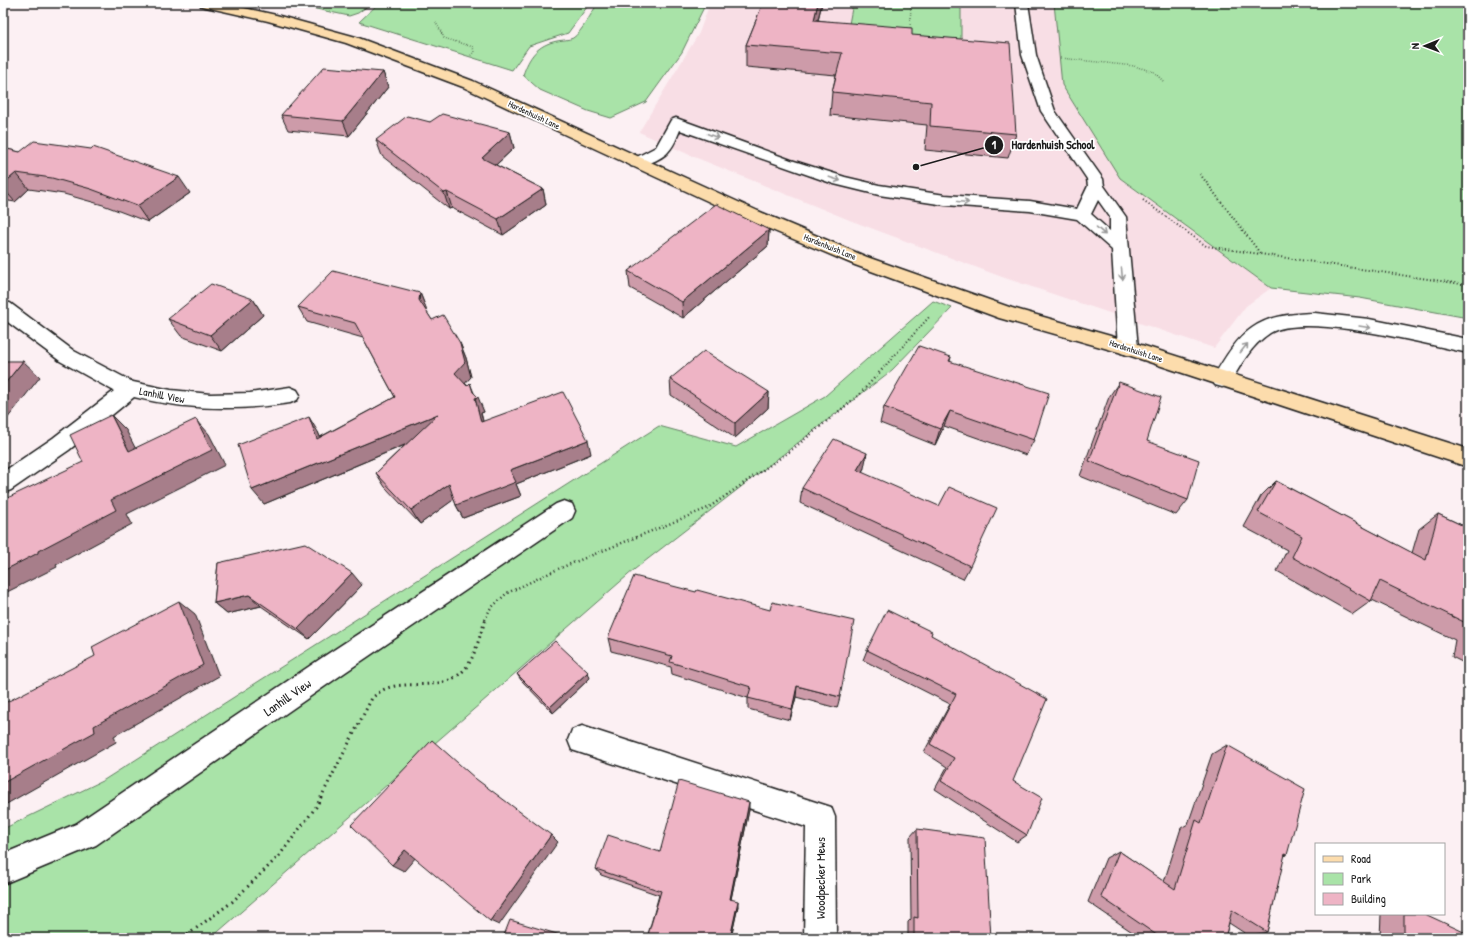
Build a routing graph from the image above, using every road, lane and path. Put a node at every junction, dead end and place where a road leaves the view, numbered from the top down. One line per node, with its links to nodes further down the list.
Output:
1 (205, 3): 9 (main road, Hardenhuish Lane)
2 (911, 3): 5 (path)
3 (1022, 3): 6 (street)
4 (436, 22): 7 (path)
5 (910, 31)
6 (1029, 55): 8 (path); 11 (street)
7 (467, 58)
8 (1163, 81)
9 (637, 163): 13 (street, one-way to 13); 17 (main road, Hardenhuish Lane)
10 (1200, 174): 15 (path)
11 (1096, 186): 13 (street); 14 (street)
12 (1143, 200): 15 (path)
13 (1082, 215): 14 (street, one-way to 14)
14 (1120, 248): 20 (street, one-way to 20)
15 (1260, 254): 16 (path)
16 (1468, 285)
17 (949, 292): 20 (main road, Hardenhuish Lane); 29 (path)
18 (3, 308): 22 (street, Lanhill View)
19 (1468, 346): 21 (street, one-way to 19)
20 (1128, 348): 21 (main road, Hardenhuish Lane)
21 (1222, 380): 24 (main road, Hardenhuish Lane)
22 (130, 388): 23 (street, Lanhill View); 25 (street, Lanhill View)
23 (290, 395)
24 (1468, 458)
25 (3, 484)
26 (564, 511): 28 (street, Lanhill View)
27 (582, 740): 30 (street, Woodpecker Mews)
28 (3, 869)
29 (183, 938)
30 (820, 938)

